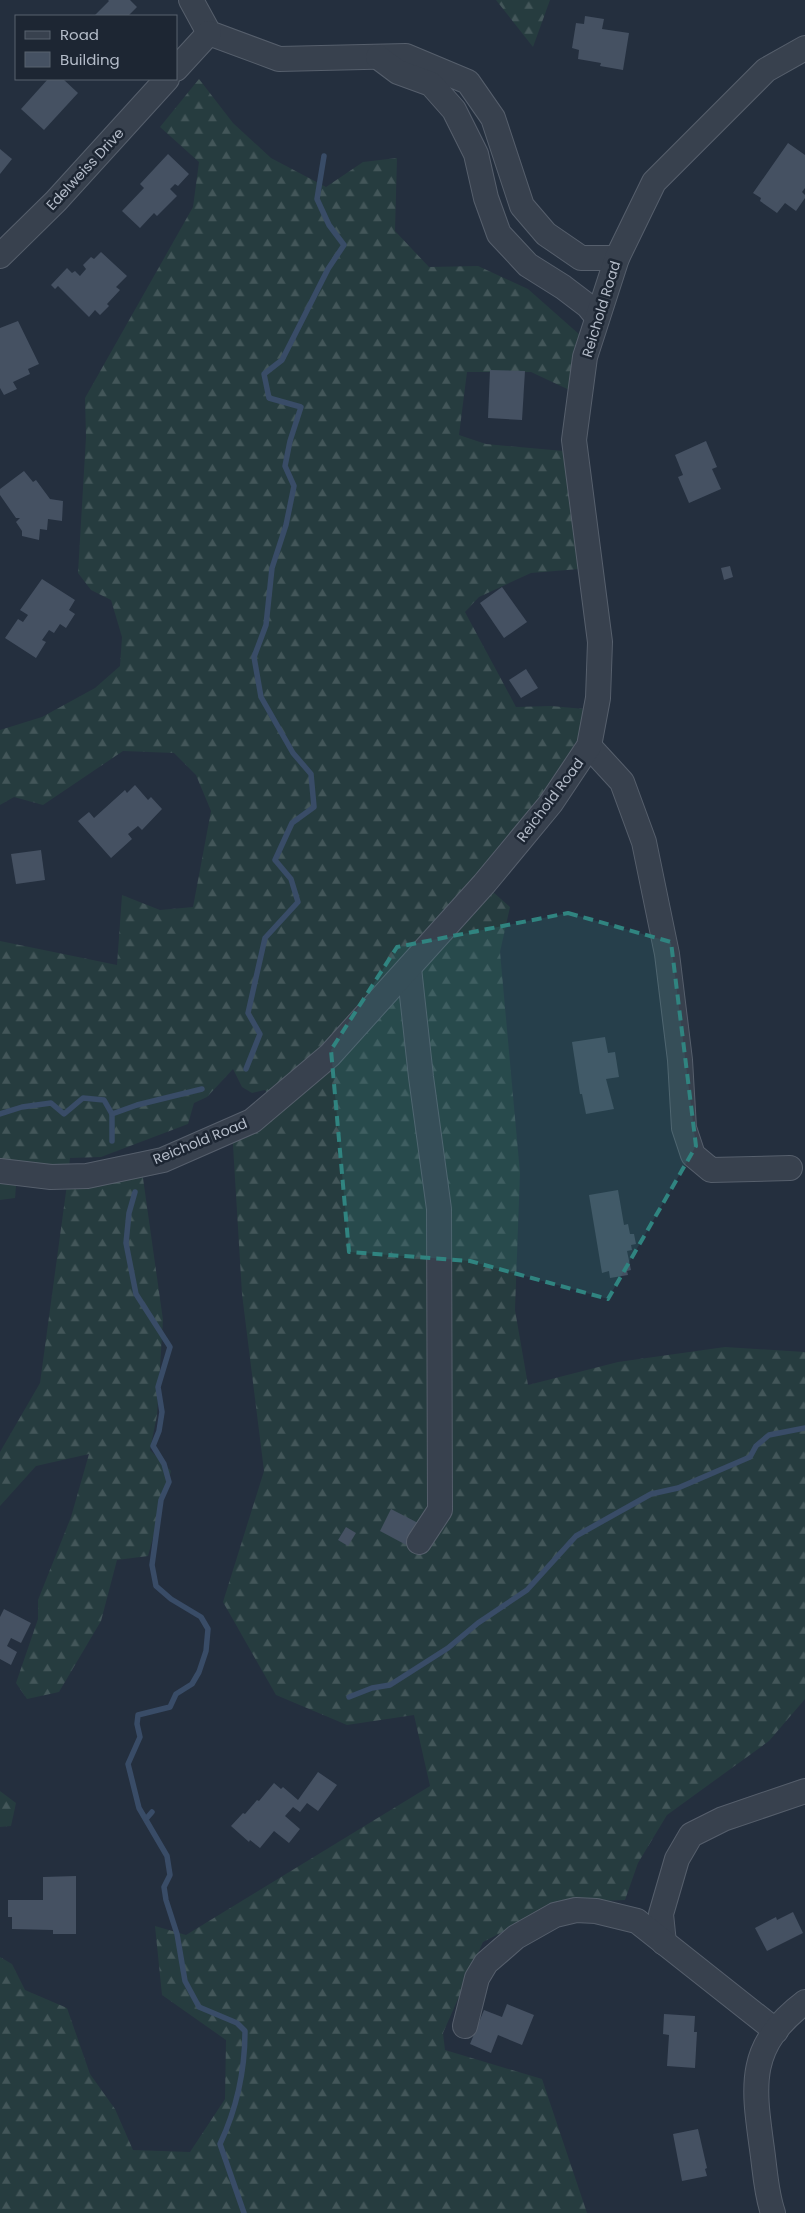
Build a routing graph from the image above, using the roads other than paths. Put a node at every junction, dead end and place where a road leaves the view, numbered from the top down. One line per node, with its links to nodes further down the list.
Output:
1 (191, 0): 2 (street)
2 (208, 33): 4 (street); 5 (street)
3 (805, 48): 8 (street, Reichold Road)
4 (378, 57): 8 (street); 9 (street)
5 (178, 67)
6 (166, 80): 7 (street, Edelweiss Drive)
7 (0, 256)
8 (617, 258): 9 (street, Reichold Road)
9 (597, 317): 10 (street, Reichold Road)
10 (589, 746): 11 (street, Reichold Road); 12 (street)
11 (409, 968): 13 (street, Reichold Road); 14 (street)
12 (790, 1168)
13 (0, 1170)
14 (419, 1542)
15 (805, 1791): 16 (street)
16 (664, 1943): 18 (street); 19 (street)
17 (805, 2002): 19 (street)
18 (465, 2026)
19 (776, 2031): 20 (street)
20 (773, 2213)

